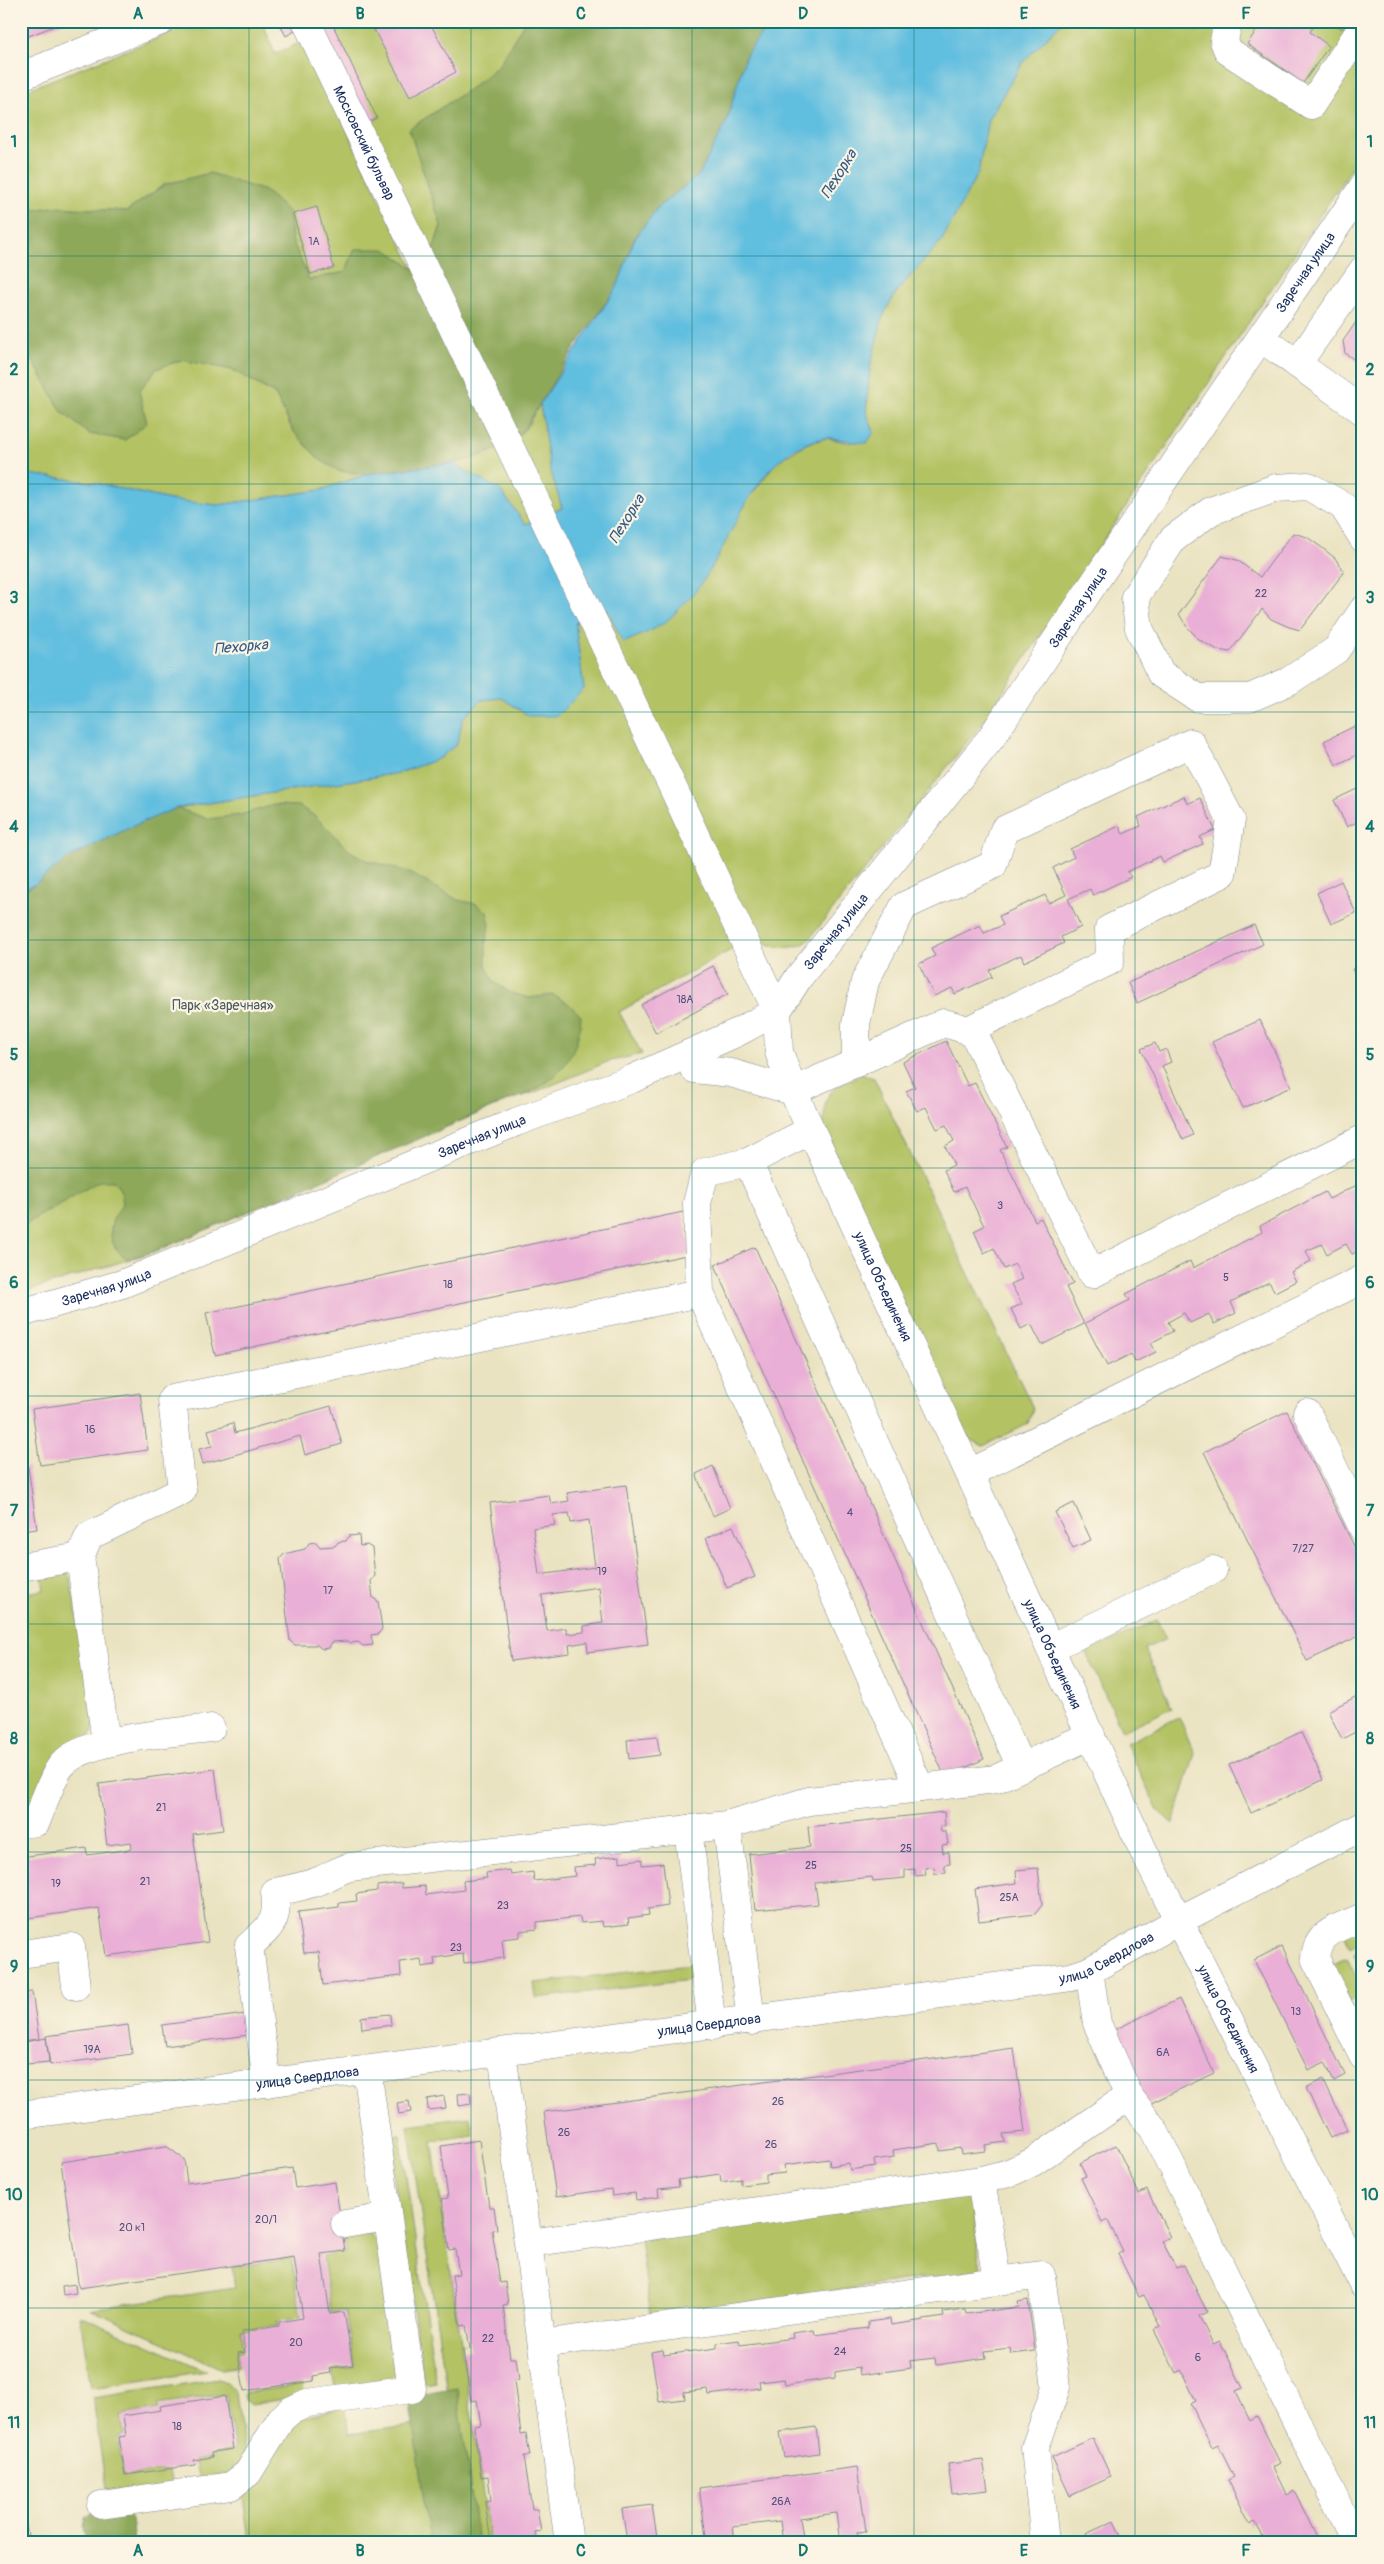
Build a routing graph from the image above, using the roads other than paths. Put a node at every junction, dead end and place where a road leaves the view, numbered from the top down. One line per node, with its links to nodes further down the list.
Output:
1 (162, 21): 5 (street)
2 (306, 21): 15 (street, Московский бульвар)
3 (1228, 21): 4 (street)
4 (1363, 26)
5 (21, 76)
6 (1363, 187): 8 (street, Заречная улица)
7 (1363, 270): 9 (street)
8 (1261, 338): 9 (street); 12 (street, Заречная улица)
9 (1298, 364): 10 (street)
10 (1363, 411)
11 (1363, 538): 13 (street)
12 (1100, 574): 13 (street); 15 (street, Заречная улица)
13 (1135, 597): 14 (street)
14 (1363, 610)
15 (777, 1011): 19 (street, улица Объединения); 25 (street, Заречная улица)
16 (968, 1030): 17 (street); 17 (street); 21 (street)
17 (856, 1063): 19 (street)
18 (694, 1069): 19 (street)
19 (793, 1091): 20 (street, улица Объединения)
20 (811, 1130): 22 (street); 27 (street, улица Объединения)
21 (1363, 1139)
22 (748, 1162): 24 (street); 36 (street)
23 (1363, 1279): 27 (street)
24 (700, 1293): 29 (street); 37 (street)
25 (21, 1313)
26 (1306, 1412): 28 (street)
27 (970, 1472): 32 (street, улица Объединения)
28 (1363, 1528)
29 (80, 1557): 30 (street); 35 (street)
30 (21, 1566)
31 (1213, 1570): 32 (street)
32 (1050, 1648): 34 (street, улица Объединения)
33 (211, 1728): 35 (street)
34 (1091, 1735): 36 (street); 43 (street, улица Объединения)
35 (106, 1742): 38 (street)
36 (1021, 1767): 37 (street)
37 (920, 1788): 39 (street)
38 (21, 1824)
39 (727, 1825): 41 (street); 47 (street)
40 (1363, 1826): 43 (street, улица Свердлова)
41 (688, 1829): 48 (street); 52 (street)
42 (1363, 1917): 50 (street)
43 (1180, 1920): 45 (street, улица Свердлова); 60 (street, улица Объединения)
44 (21, 1954): 46 (street)
45 (1089, 1971): 47 (street, улица Свердлова); 53 (street)
46 (76, 1986)
47 (751, 2021): 48 (street, улица Свердлова)
48 (712, 2026): 49 (street, улица Свердлова)
49 (502, 2053): 51 (street, улица Свердлова); 58 (street)
50 (1363, 2056)
51 (367, 2070): 52 (street, улица Свердлова); 56 (street)
52 (268, 2083): 54 (street, улица Свердлова)
53 (1129, 2096): 55 (street); 65 (street)
54 (21, 2115)
55 (981, 2180): 58 (street); 59 (street)
56 (387, 2218): 57 (street); 62 (street)
57 (345, 2224)
58 (529, 2243): 61 (street)
59 (997, 2281): 61 (street); 64 (street)
60 (1363, 2284)
61 (542, 2344): 63 (street)
62 (101, 2505)
63 (569, 2543)
64 (1045, 2543)
65 (1356, 2543)

